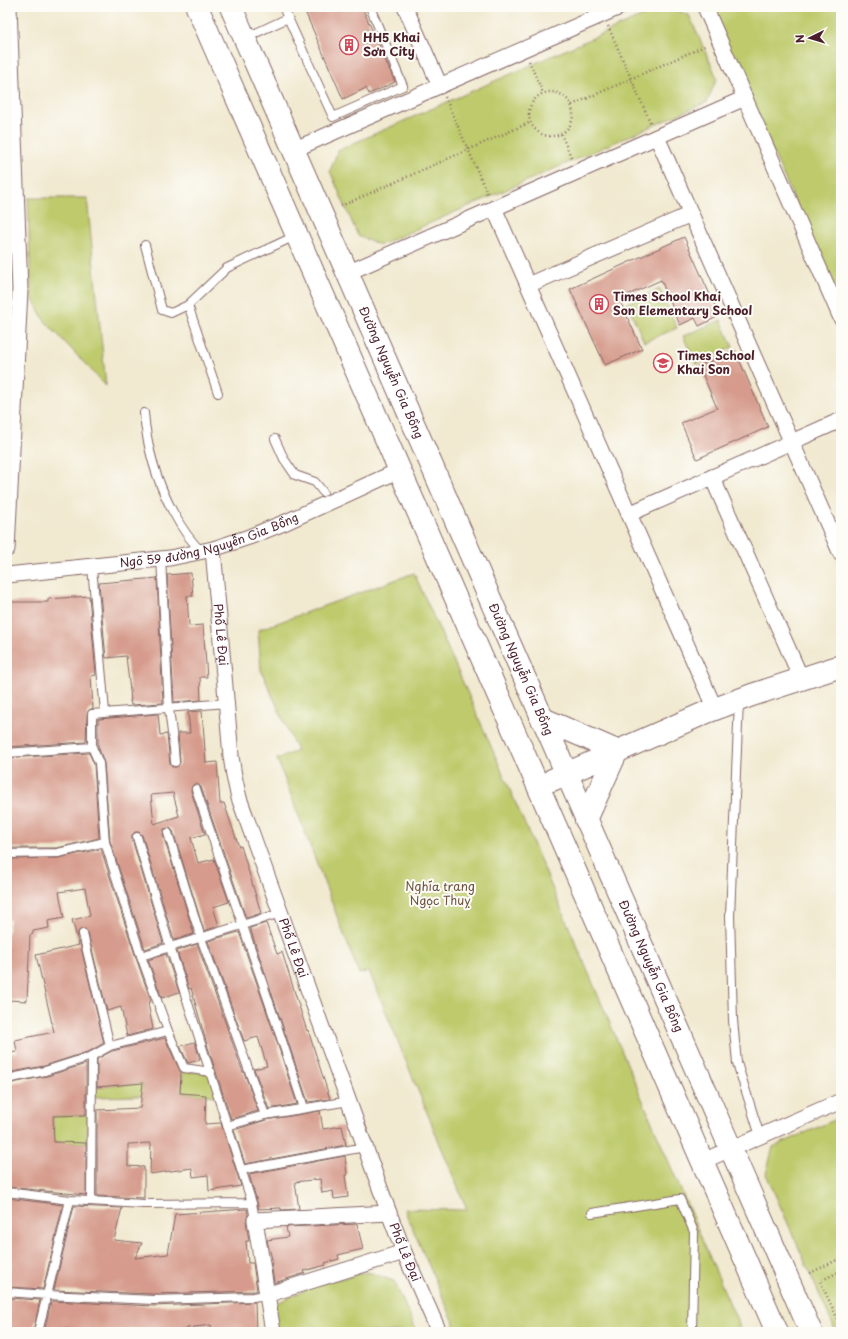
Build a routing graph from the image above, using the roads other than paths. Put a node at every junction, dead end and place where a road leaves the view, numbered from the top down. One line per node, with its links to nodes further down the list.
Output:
1 (9, 7): 14 (street)
2 (197, 7): 17 (main road)
3 (230, 7): 11 (main road, Đường Nguyễn Gia Bồng)
4 (283, 7): 10 (lane)
5 (370, 7): 10 (lane)
6 (405, 7): 12 (street)
7 (620, 7): 9 (street)
8 (705, 7): 13 (street)
9 (601, 11): 12 (street)
10 (288, 18): 11 (lane)
11 (244, 38): 16 (main road, Đường Nguyễn Gia Bồng)
12 (440, 86): 16 (street)
13 (745, 98): 15 (street); 26 (street)
14 (11, 136): 27 (street)
15 (657, 137): 18 (street); 19 (street)
16 (293, 150): 17 (main road); 22 (main road, Đường Nguyễn Gia Bồng)
17 (266, 163): 20 (main road)
18 (494, 208): 22 (street); 24 (street)
19 (691, 214): 24 (street); 32 (street)
20 (297, 235): 23 (main road); 25 (lane)
21 (145, 245): 25 (lane)
22 (347, 272): 23 (main road); 50 (main road, Đường Nguyễn Gia Bồng)
23 (319, 285): 33 (main road)
24 (528, 285): 36 (street)
25 (188, 305): 28 (lane)
26 (841, 318)
27 (12, 356): 37 (street)
28 (218, 393)
29 (144, 413): 38 (lane)
30 (841, 420): 32 (street)
31 (275, 439): 35 (lane)
32 (792, 442): 34 (street); 39 (street)
33 (400, 470): 38 (street, Ngõ 59 đường Nguyễn Gia Bồng); 56 (main road)
34 (712, 477): 36 (street); 44 (street)
35 (323, 492)
36 (629, 514): 48 (street)
37 (7, 549)
38 (208, 550): 40 (street, Ngõ 59 đường Nguyễn Gia Bồng); 46 (street, Phố Lê Đại)
39 (841, 554)
40 (162, 558): 41 (street, Ngõ 59 đường Nguyễn Gia Bồng); 47 (lane)
41 (92, 567): 42 (street, Ngõ 59 đường Nguyễn Gia Bồng); 49 (lane)
42 (7, 575)
43 (841, 666): 44 (main road)
44 (801, 678): 45 (main road)
45 (739, 700): 48 (main road); 79 (lane)
46 (227, 703): 47 (lane); 63 (street, Phố Lê Đại)
47 (169, 709): 49 (lane); 54 (lane)
48 (715, 709): 52 (main road)
49 (105, 712): 51 (lane)
50 (541, 718): 52 (main road); 55 (main road, Đường Nguyễn Gia Bồng)
51 (92, 747): 53 (lane); 61 (lane)
52 (617, 751): 55 (main road); 58 (main road)
53 (7, 753)
54 (175, 762)
55 (566, 774): 56 (main road); 58 (main road, Đường Nguyễn Gia Bồng)
56 (538, 786): 82 (main road)
57 (196, 789): 64 (lane)
58 (586, 820): 81 (main road, Đường Nguyễn Gia Bồng)
59 (168, 833): 66 (lane)
60 (137, 837): 67 (lane)
61 (104, 842): 62 (lane); 68 (lane)
62 (7, 854)
63 (281, 913): 64 (lane); 74 (street, Phố Lê Đại)
64 (242, 926): 66 (lane); 76 (lane)
65 (84, 934): 70 (lane)
66 (201, 938): 67 (lane); 77 (lane)
67 (170, 947): 68 (lane); 72 (lane)
68 (141, 956): 69 (lane)
69 (168, 1031): 70 (lane); 72 (lane)
70 (110, 1046): 71 (lane)
71 (92, 1056): 73 (lane); 86 (lane)
72 (211, 1072): 78 (lane)
73 (7, 1079)
74 (348, 1101): 76 (lane); 80 (street, Phố Lê Đại)
75 (841, 1101): 79 (street)
76 (304, 1108): 77 (lane)
77 (265, 1115): 78 (lane)
78 (227, 1126): 83 (lane)
79 (760, 1136): 81 (street)
80 (365, 1147): 83 (lane); 88 (street, Phố Lê Đại)
81 (730, 1149): 82 (street); 100 (main road, Đường Nguyễn Gia Bồng)
82 (703, 1161): 99 (main road)
83 (241, 1170): 87 (lane)
84 (7, 1192): 85 (lane)
85 (70, 1200): 86 (lane); 93 (lane)
86 (91, 1202): 87 (lane)
87 (252, 1203): 90 (lane)
88 (389, 1213): 90 (street); 91 (street, Phố Lê Đại)
89 (592, 1214): 98 (lane)
90 (255, 1220): 94 (street)
91 (404, 1252): 94 (street); 97 (street, Phố Lê Đại)
92 (7, 1292): 93 (lane)
93 (47, 1295): 94 (lane); 95 (lane)
94 (266, 1295): 96 (street)
95 (38, 1332)
96 (273, 1332)
97 (439, 1332)
98 (692, 1332)
99 (777, 1332)
100 (811, 1332)

